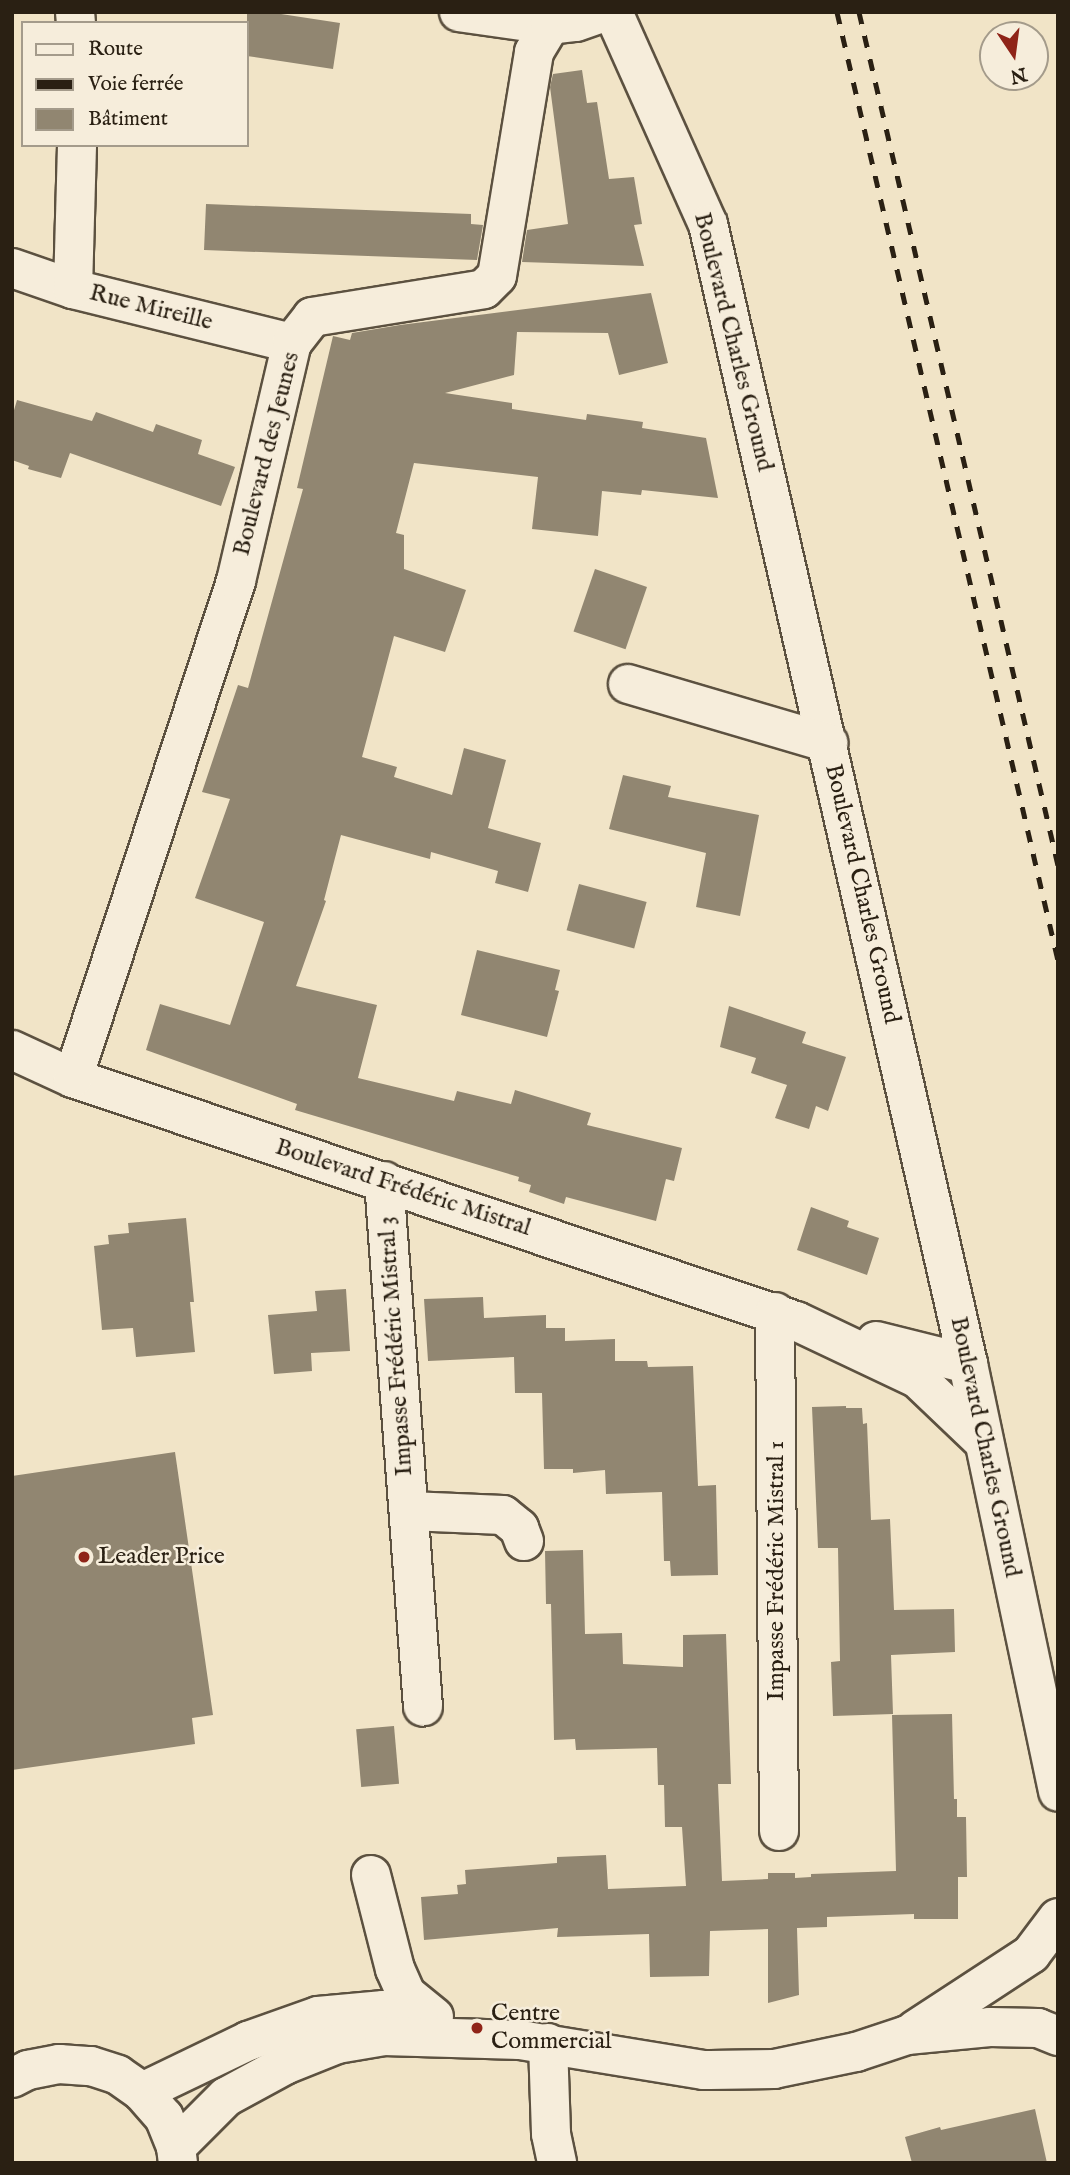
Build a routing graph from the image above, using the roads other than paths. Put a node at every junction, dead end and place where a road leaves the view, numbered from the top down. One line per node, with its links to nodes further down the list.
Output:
1 (459, 12): 4 (street)
2 (605, 12): 4 (street)
3 (613, 12): 10 (street, Boulevard Charles Ground)
4 (550, 25): 8 (street, Boulevard des Jeunes)
5 (77, 147): 7 (street)
6 (12, 268): 7 (street, Rue Mireille)
7 (73, 289): 8 (street, Rue Mireille)
8 (292, 343): 12 (street, Boulevard des Jeunes)
9 (628, 684): 10 (street)
10 (828, 743): 15 (street, Boulevard Charles Ground)
11 (12, 1050): 12 (street, Boulevard Frédéric Mistral)
12 (73, 1078): 13 (street, Boulevard Frédéric Mistral)
13 (384, 1181): 14 (street, Boulevard Frédéric Mistral); 17 (street, Impasse Frédéric Mistral 3)
14 (785, 1316): 15 (street, Boulevard Frédéric Mistral); 16 (street, Boulevard Frédéric Mistral); 21 (street, Impasse Frédéric Mistral 1)
15 (968, 1364): 16 (street, Boulevard Charles Ground)
16 (985, 1442): 20 (street, Boulevard Charles Ground)
17 (409, 1511): 18 (street, Impasse Frédéric Mistral 3); 19 (street, Impasse Frédéric Mistral 3)
18 (524, 1541)
19 (423, 1707)
20 (1058, 1792)
21 (779, 1831)
22 (371, 1875): 24 (street)
23 (1058, 1918): 25 (street)
24 (434, 2017): 27 (street); 29 (street)
25 (907, 2035): 26 (street); 27 (street)
26 (1058, 2036)
27 (534, 2042): 30 (street); 31 (street)
28 (18, 2066): 29 (street)
29 (142, 2092): 30 (street)
30 (177, 2155)
31 (557, 2163)

